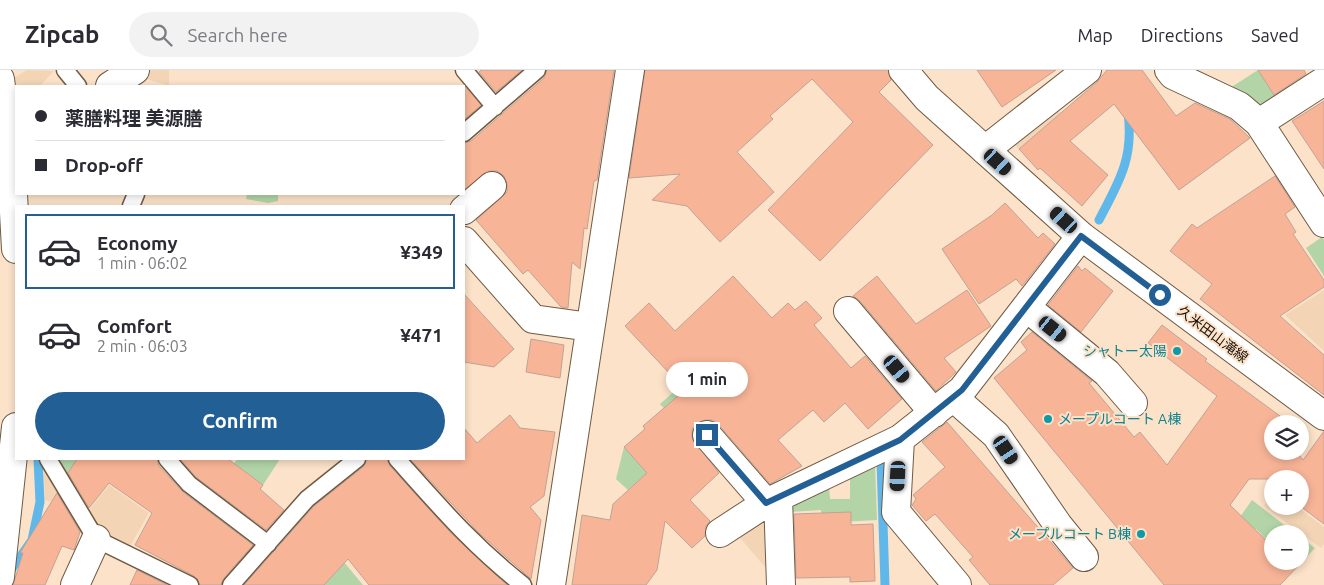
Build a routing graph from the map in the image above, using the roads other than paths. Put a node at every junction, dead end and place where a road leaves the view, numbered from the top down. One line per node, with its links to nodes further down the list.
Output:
1 (65, 70): 11 (lane)
2 (134, 70): 12 (street)
3 (464, 70): 13 (lane)
4 (537, 70): 13 (lane)
5 (630, 70): 26 (street)
6 (903, 70): 16 (street, 久米田山滝線)
7 (1087, 70): 16 (street)
8 (1168, 70): 14 (street)
9 (0, 78): 18 (street)
10 (1324, 81): 14 (street)
11 (77, 85)
12 (112, 85)
13 (495, 106): 15 (lane)
14 (1259, 123): 20 (street)
15 (465, 132)
16 (985, 150): 22 (street, 久米田山滝線)
17 (492, 186): 19 (street)
18 (12, 194): 21 (street)
19 (465, 209)
20 (1324, 223)
21 (15, 235)
22 (1081, 236): 24 (street); 29 (street, 久米田山滝線)
23 (465, 242): 26 (street)
24 (1026, 307): 27 (street); 28 (street)
25 (848, 311): 28 (street)
26 (590, 327): 47 (street)
27 (1133, 403)
28 (943, 405): 32 (street); 41 (street)
29 (1324, 416)
30 (707, 435): 37 (street)
31 (15, 436): 42 (street)
32 (900, 440): 37 (street); 49 (street)
33 (49, 460): 39 (lane)
34 (168, 460): 40 (lane)
35 (356, 460): 40 (lane)
36 (398, 460): 46 (lane)
37 (772, 500): 38 (street); 48 (street)
38 (720, 533)
39 (96, 539): 43 (street); 44 (lane)
40 (268, 544): 45 (lane)
41 (1084, 557)
42 (0, 577)
43 (75, 585)
44 (190, 585)
45 (231, 585)
46 (523, 585)
47 (551, 585)
48 (781, 585)
49 (957, 585)

